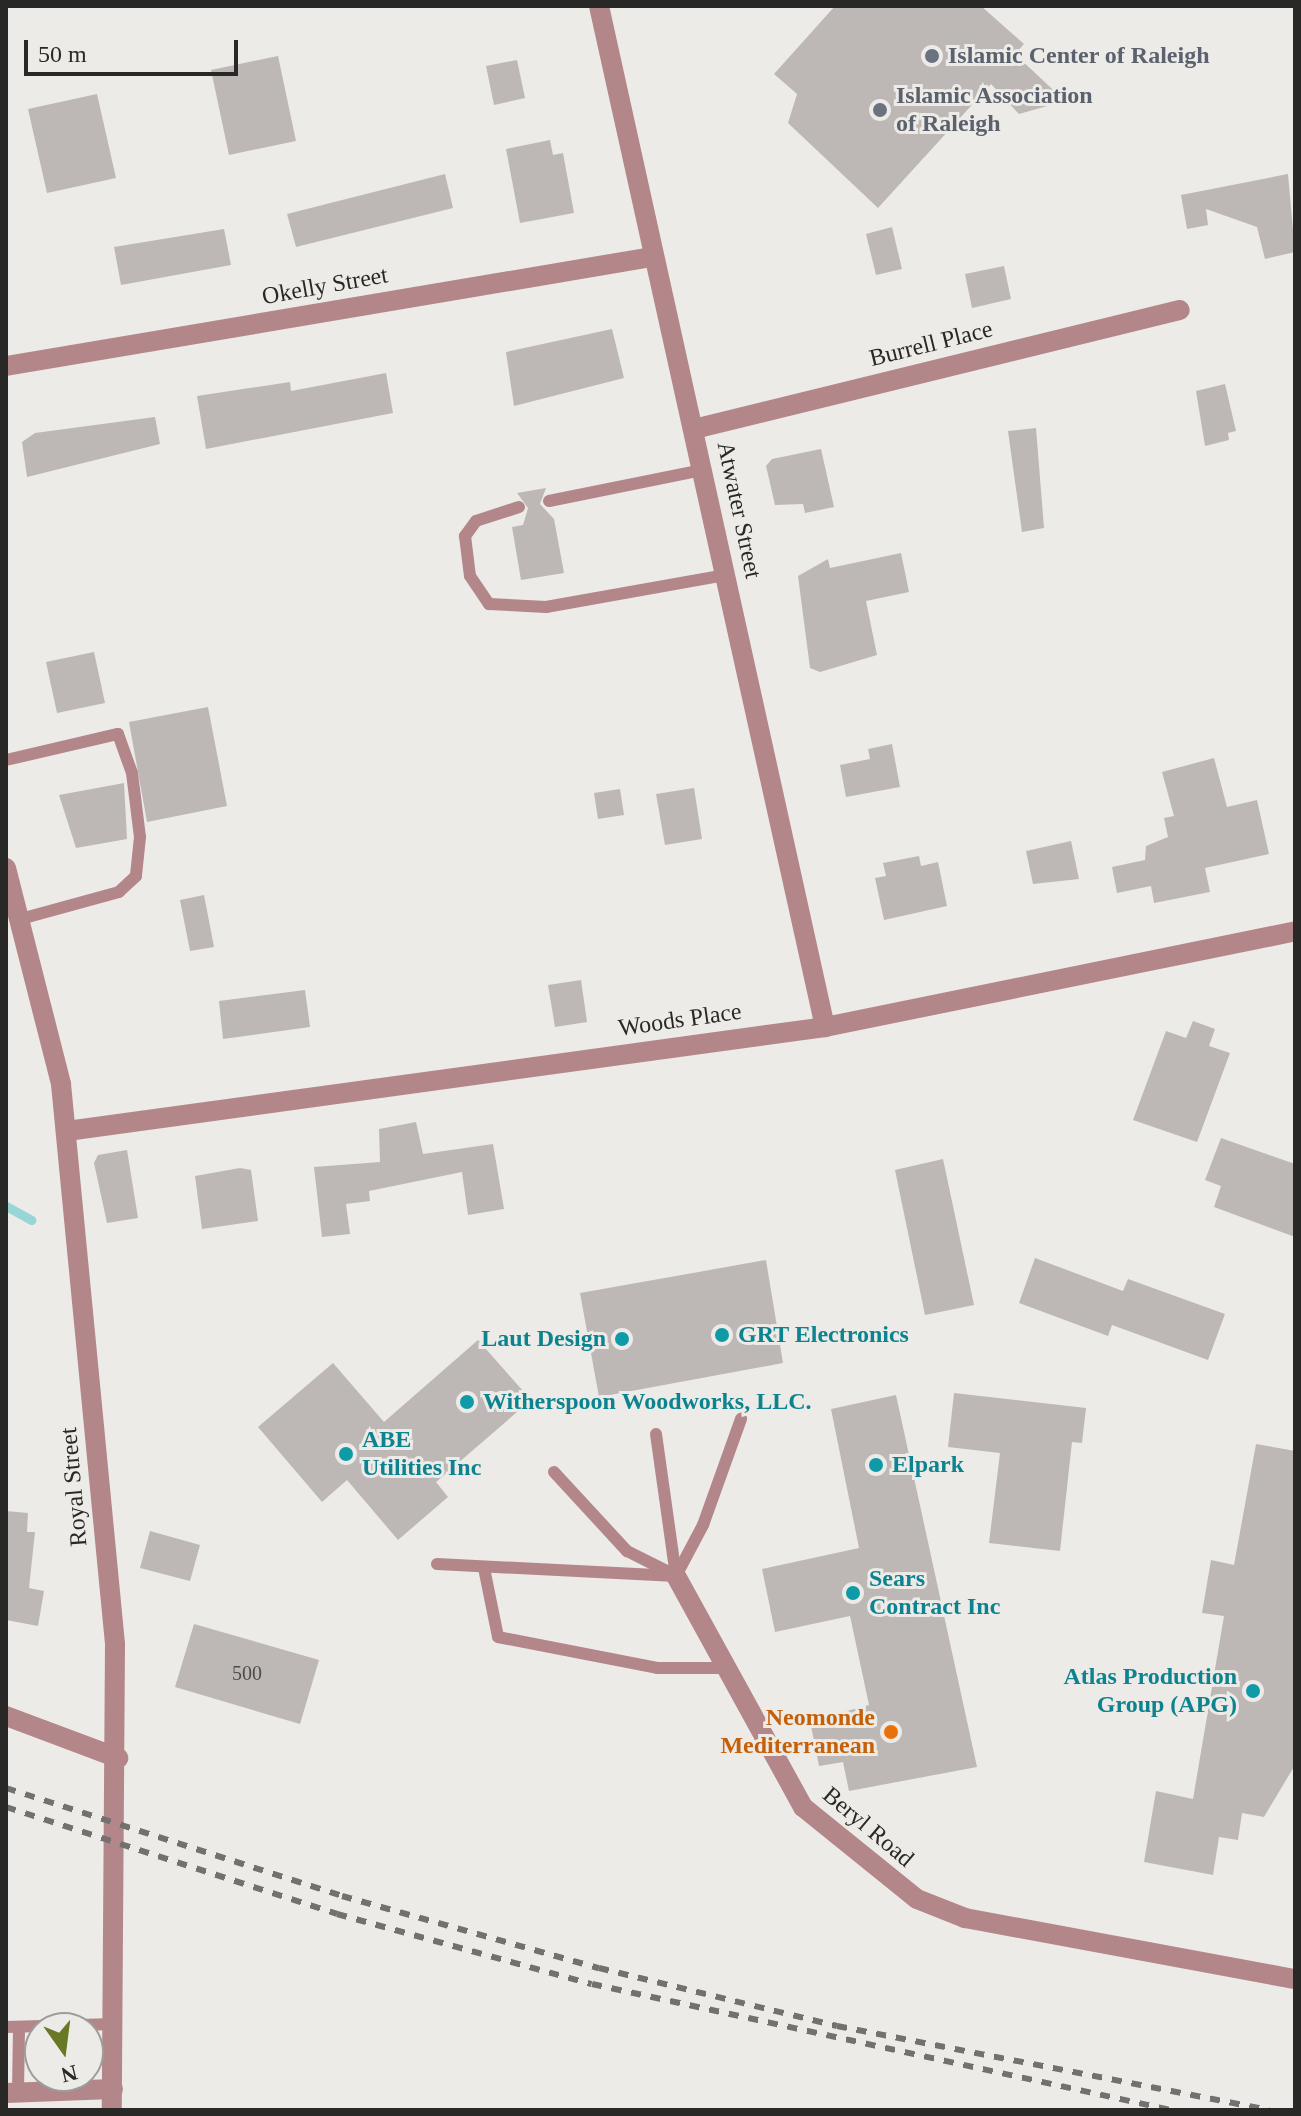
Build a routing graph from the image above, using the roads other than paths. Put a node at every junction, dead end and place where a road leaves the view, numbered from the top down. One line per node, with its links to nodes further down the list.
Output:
1 (599, 6): 2 (street, Atwater Street)
2 (652, 257): 4 (street, Okelly Street); 5 (street, Atwater Street)
3 (1180, 310): 5 (street, Burrell Place)
4 (6, 366)
5 (694, 429): 6 (street, Atwater Street)
6 (703, 470): 7 (lane); 9 (street, Atwater Street)
7 (549, 501)
8 (519, 507): 9 (lane)
9 (726, 575): 14 (street, Atwater Street)
10 (6, 760): 12 (lane)
11 (6, 868): 12 (street, Royal Street)
12 (20, 919): 15 (street, Royal Street)
13 (1295, 931): 14 (street, Woods Place)
14 (825, 1027): 15 (street, Woods Place)
15 (67, 1131): 24 (street, Royal Street)
16 (741, 1419): 21 (lane)
17 (656, 1434): 21 (lane)
18 (554, 1472): 21 (lane)
19 (437, 1564): 20 (lane)
20 (484, 1568): 21 (lane); 22 (lane)
21 (676, 1576): 22 (street, Beryl Road)
22 (727, 1668): 25 (street, Beryl Road)
23 (6, 1716): 24 (street)
24 (118, 1758): 26 (street, Royal Street)
25 (1295, 1979)
26 (115, 2024): 27 (lane); 28 (street, Royal Street)
27 (13, 2027): 29 (lane)
28 (113, 2089): 29 (street); 30 (street, Royal Street)
29 (12, 2092)
30 (112, 2110)

